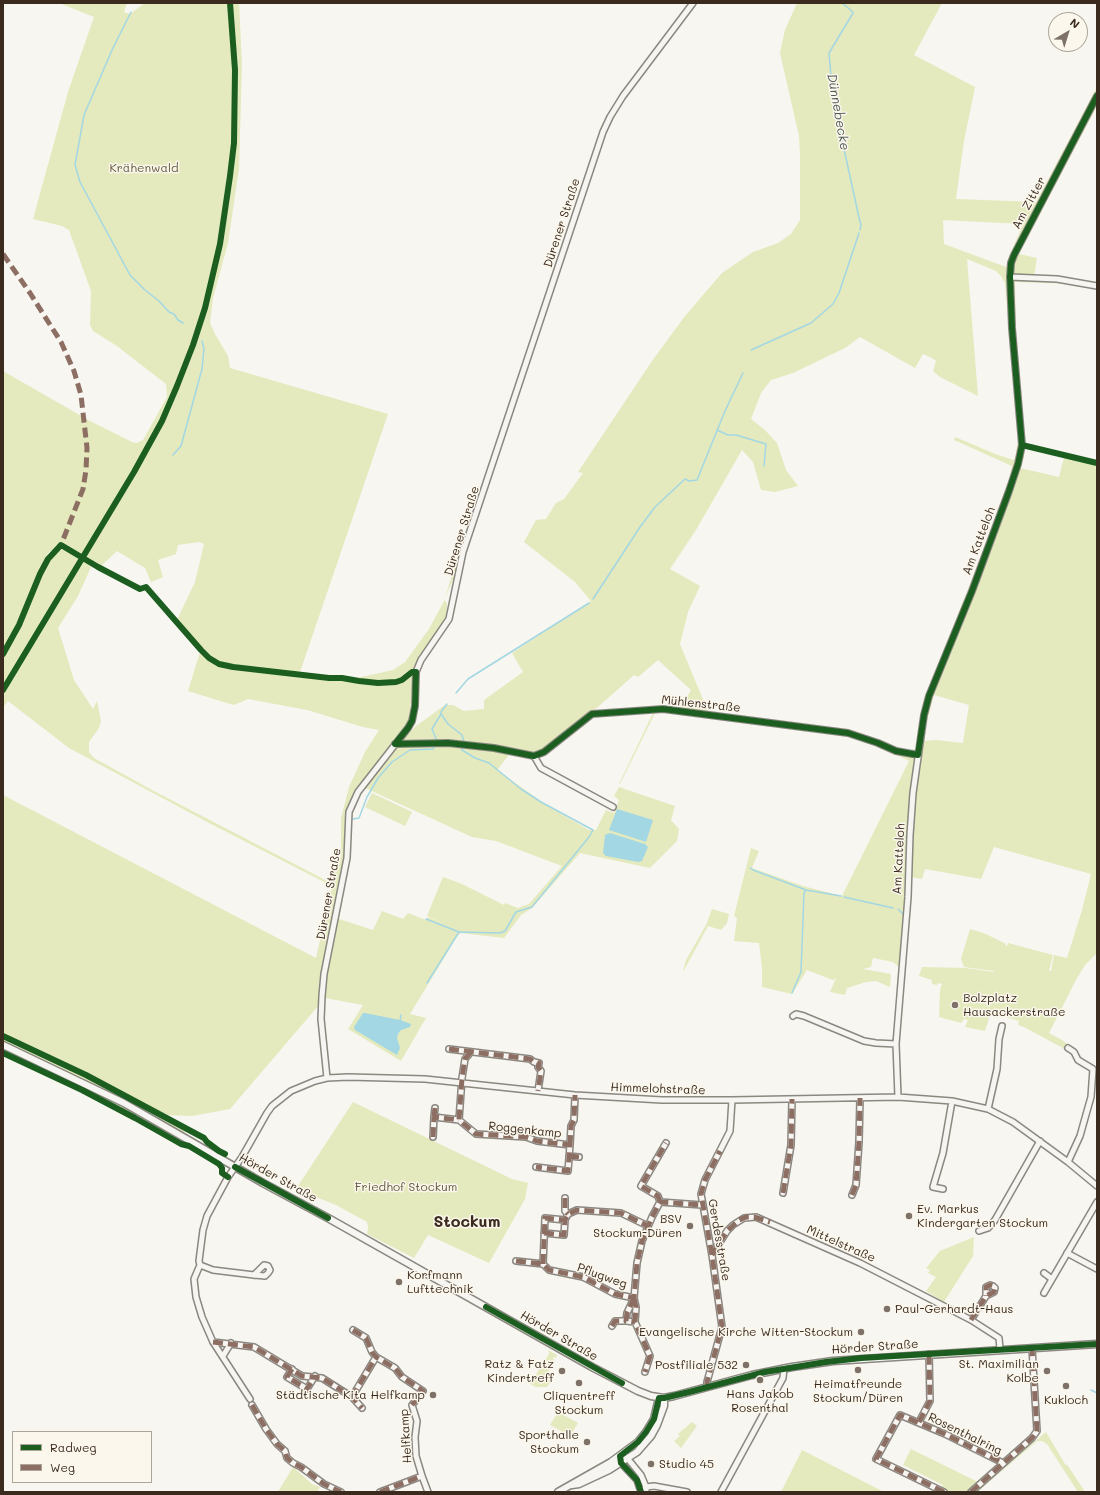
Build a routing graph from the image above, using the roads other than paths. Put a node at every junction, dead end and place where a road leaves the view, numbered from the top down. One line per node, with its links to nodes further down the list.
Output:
1 (693, 3): 6 (street, Dürener Straße)
2 (1097, 96): 3 (street, Am Zitter)
3 (1010, 277): 4 (street); 5 (street, Am Zitter)
4 (1097, 286)
5 (1012, 328): 7 (street, Am Katteloh)
6 (395, 744): 8 (street); 17 (street, Dürener Straße)
7 (918, 755): 8 (street, Mühlenstraße); 12 (street, Am Katteloh)
8 (534, 756): 9 (street)
9 (613, 807)
10 (793, 1016): 12 (street)
11 (1002, 1026): 27 (street)
12 (896, 1044): 21 (street, Am Katteloh)
13 (3, 1045): 37 (main road, Hörder Straße)
14 (1068, 1048): 36 (street)
15 (450, 1049): 16 (street)
16 (471, 1052): 18 (street); 19 (street)
17 (327, 1078): 18 (street, Himmelohstraße); 37 (street, Himmelohstraße)
18 (461, 1082): 19 (street, Himmelohstraße); 29 (street)
19 (538, 1091): 20 (street, Himmelohstraße)
20 (575, 1095): 24 (street, Himmelohstraße); 33 (street, Roggenkamp)
21 (898, 1097): 22 (street, Himmelohstraße); 25 (street, Himmelohstraße)
22 (860, 1098): 23 (street, Himmelohstraße); 42 (street)
23 (792, 1099): 24 (street, Himmelohstraße); 41 (street)
24 (732, 1100): 46 (street, Gerdesstraße)
25 (952, 1101): 27 (street, Himmelohstraße); 40 (street)
26 (435, 1108): 28 (street)
27 (988, 1109): 31 (street, Himmelohstraße)
28 (434, 1117): 29 (street); 30 (street)
29 (458, 1120): 33 (street, Roggenkamp)
30 (433, 1137)
31 (1040, 1141): 36 (street, Himmelohstraße); 50 (street)
32 (666, 1143): 44 (street)
33 (570, 1144): 34 (street, Roggenkamp)
34 (569, 1156): 35 (street, Roggenkamp); 38 (street, Roggenkamp)
35 (579, 1157)
36 (1068, 1162): 39 (street, Himmelohstraße)
37 (235, 1167): 56 (street, Himmelohstraße); 85 (main road, Hörder Straße)
38 (536, 1167)
39 (1097, 1186)
40 (943, 1189)
41 (783, 1193)
42 (852, 1195)
43 (565, 1198): 47 (street)
44 (660, 1202): 46 (street); 49 (street, Pflugweg)
45 (1097, 1202): 52 (street)
46 (702, 1205): 53 (street, Gerdesstraße)
47 (568, 1214): 48 (street); 49 (street)
48 (565, 1220): 51 (street); 51 (street)
49 (648, 1226): 63 (street, Pflugweg)
50 (979, 1231)
51 (544, 1233): 55 (street)
52 (1067, 1253): 57 (street); 60 (street)
53 (712, 1255): 64 (street, Mittelstraße); 83 (street, Gerdesstraße)
54 (516, 1261): 55 (street, Pflugweg)
55 (543, 1264): 63 (street, Pflugweg)
56 (200, 1265): 59 (street); 69 (street, Himmelohstraße)
57 (1097, 1269)
58 (1044, 1273): 60 (street)
59 (254, 1275)
60 (1052, 1279): 61 (street)
61 (1044, 1293)
62 (986, 1296): 64 (street)
63 (634, 1298): 65 (street, Pflugweg); 66 (street, Pflugweg)
64 (971, 1320): 73 (street, Mittelstraße)
65 (626, 1321): 66 (street); 67 (street)
66 (635, 1322): 79 (street, Pflugweg)
67 (612, 1326)
68 (353, 1330): 75 (street)
69 (213, 1342): 70 (street); 76 (street, Himmelohstraße)
70 (231, 1343): 76 (street); 78 (street)
71 (1097, 1344): 72 (main road, Hörder Straße)
72 (1032, 1348): 73 (main road, Hörder Straße); 93 (street, Rosenthalring)
73 (1000, 1349): 74 (main road, Hörder Straße)
74 (929, 1354): 77 (main road, Hörder Straße); 89 (street, Rosenthalring)
75 (376, 1357): 84 (street); 94 (street, Helfkamp)
76 (224, 1358): 86 (street, Himmelohstraße)
77 (784, 1368): 83 (main road, Hörder Straße); 103 (street)
78 (292, 1369): 80 (street); 82 (street)
79 (645, 1372)
80 (302, 1376): 81 (street); 82 (street)
81 (315, 1376): 82 (street); 84 (street)
82 (297, 1383)
83 (707, 1387): 85 (main road, Hörder Straße)
84 (352, 1396): 88 (street)
85 (662, 1398): 90 (main road); 91 (main road)
86 (250, 1399)
87 (252, 1404): 97 (street)
88 (362, 1408)
89 (919, 1422): 93 (street, Rosenthalring); 104 (street, Rosenthalring)
90 (620, 1456): 91 (main road); 92 (main road); 95 (main road)
91 (628, 1459): 92 (main road); 96 (street)
92 (621, 1463): 95 (main road); 101 (street)
93 (1003, 1463): 105 (street, Rosenthalring)
94 (422, 1476): 98 (street); 99 (street, Helfkamp)
95 (571, 1485): 100 (main road)
96 (646, 1490): 101 (street); 102 (street)
97 (341, 1492)
98 (380, 1492)
99 (428, 1492)
100 (558, 1492)
101 (641, 1492)
102 (688, 1492)
103 (721, 1492)
104 (944, 1492)
105 (971, 1492)

